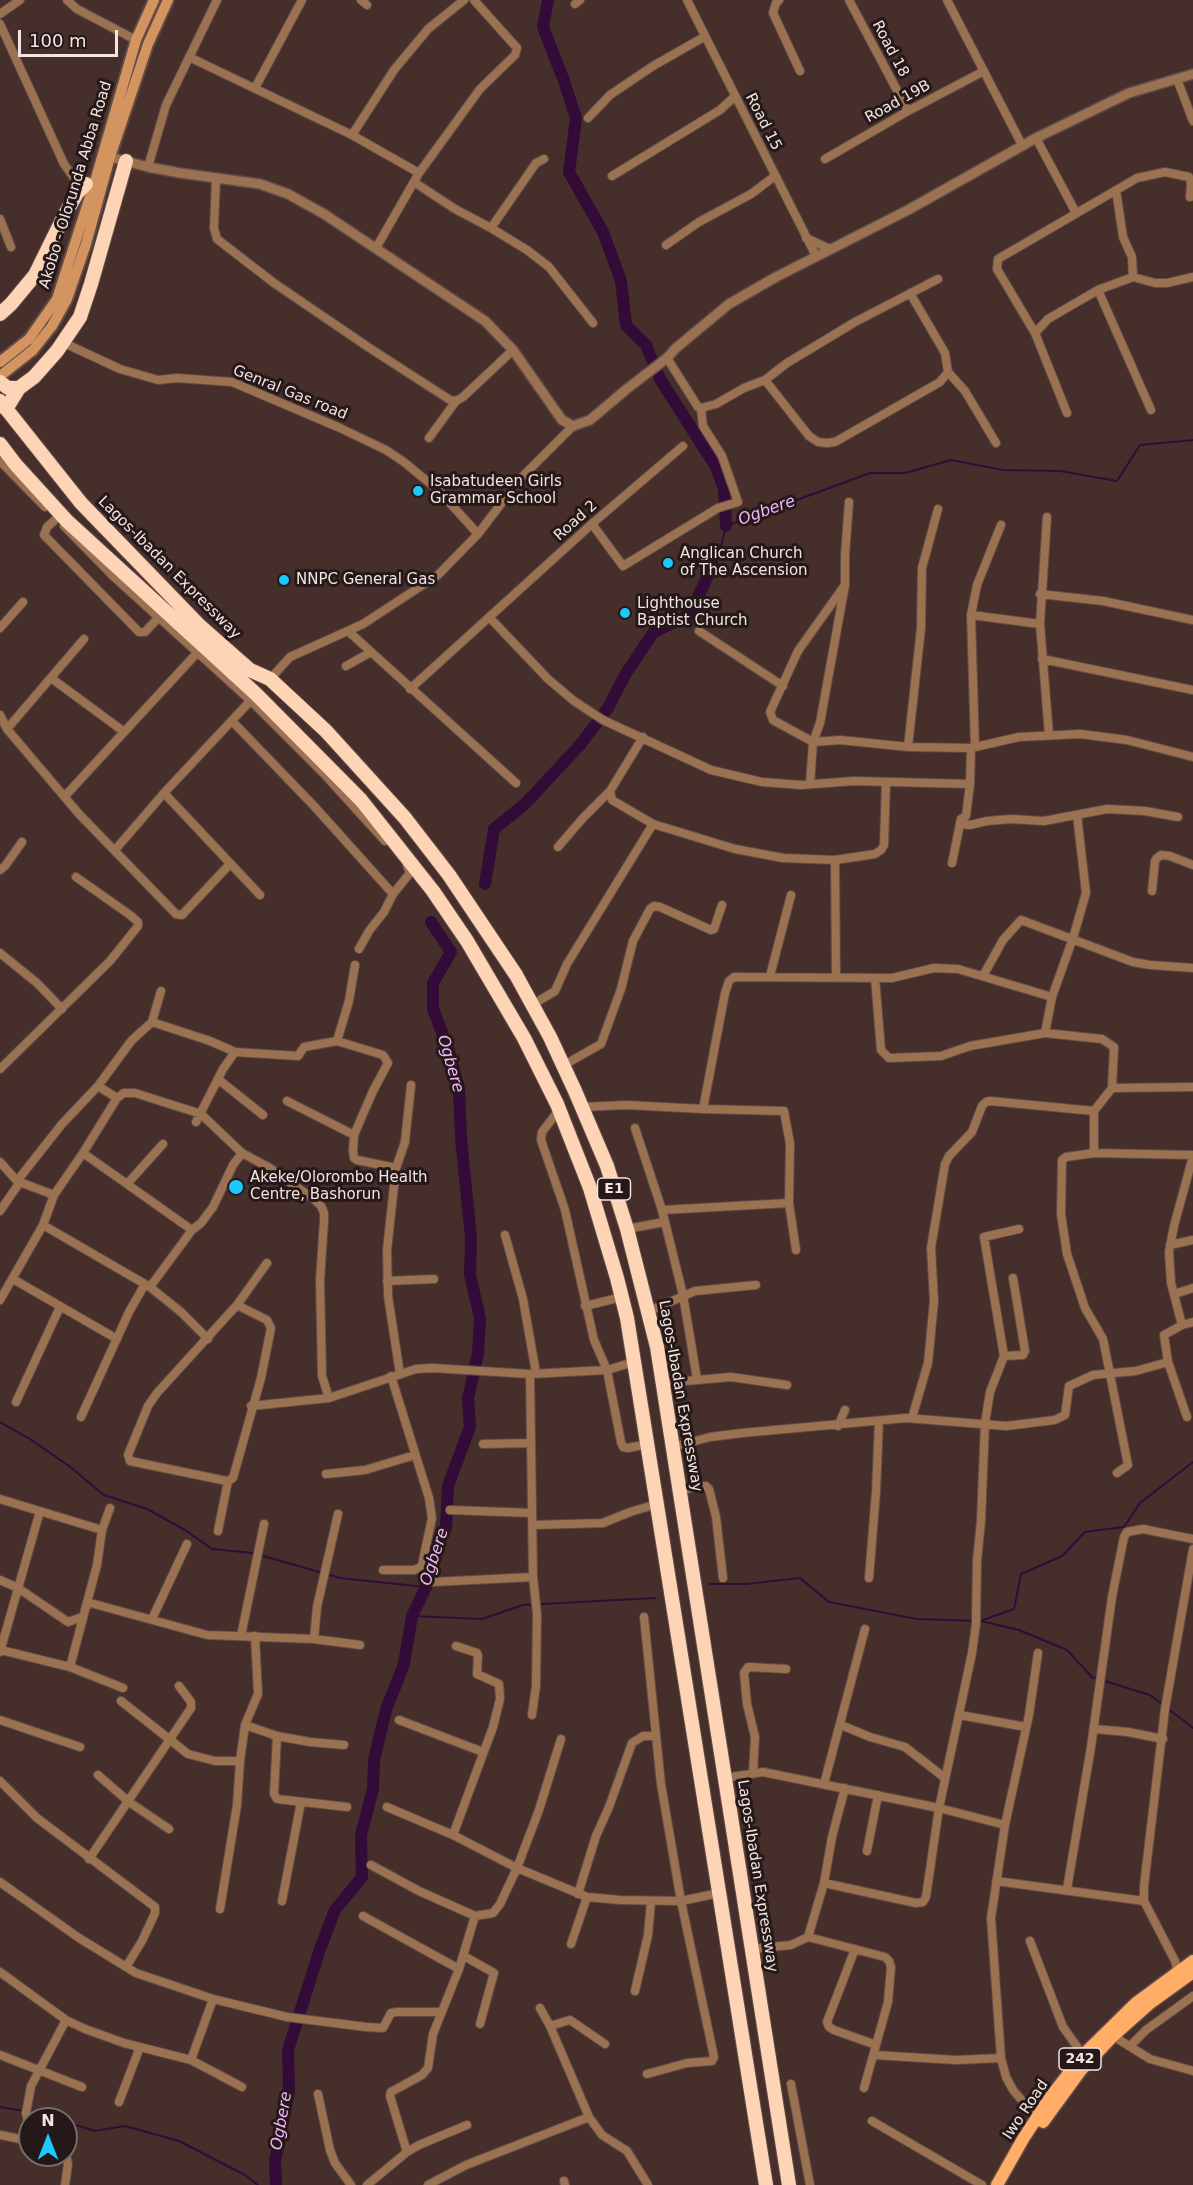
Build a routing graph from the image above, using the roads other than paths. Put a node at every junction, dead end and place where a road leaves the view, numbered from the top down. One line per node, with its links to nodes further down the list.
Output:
1 (21, 0): 13 (street)
2 (67, 0): 16 (street)
3 (154, 0): 16 (main road, Akobo - Olorunda Abba Road)
4 (168, 0): 30 (main road, Akobo - Olorunda Abba Road)
5 (217, 0): 17 (street)
6 (302, 0): 22 (street)
7 (464, 0): 27 (street)
8 (474, 0): 35 (street)
9 (687, 0): 15 (street, Road 15)
10 (779, 0): 18 (street)
11 (849, 0): 24 (street, Road 18)
12 (947, 0): 19 (street)
13 (0, 14)
14 (0, 24): 39 (street)
15 (704, 37): 23 (street, Road 15); 25 (street)
16 (136, 40): 39 (main road, Akobo - Olorunda Abba Road)
17 (189, 57): 22 (street); 34 (street)
18 (800, 70)
19 (984, 71): 24 (street, Road 19B); 29 (street)
20 (1193, 74): 21 (street)
21 (1177, 78): 26 (street); 28 (street)
22 (255, 88): 27 (street)
23 (735, 96): 36 (street); 37 (street, Road 15)
24 (908, 111): 32 (street, Road 19B)
25 (588, 118)
26 (1193, 121)
27 (352, 135): 35 (street)
28 (1036, 138): 29 (street); 43 (street)
29 (1022, 145): 50 (street)
30 (110, 157): 33 (street); 65 (main road, Akobo - Olorunda Abba Road)
31 (544, 159): 45 (street)
32 (825, 159)
33 (126, 161): 34 (street); 60 (highway)
34 (148, 167): 38 (street)
35 (419, 173): 40 (street)
36 (612, 176)
37 (775, 176): 46 (street, Road 15); 47 (street)
38 (216, 179): 49 (street); 68 (street)
39 (91, 181): 57 (highway); 63 (main road, Akobo - Olorunda Abba Road)
40 (414, 182): 45 (street); 49 (street)
41 (1116, 190): 42 (street); 43 (street); 52 (street)
42 (1190, 197)
43 (1076, 213): 59 (street)
44 (0, 219): 48 (street)
45 (491, 228): 58 (street)
46 (806, 238): 50 (street); 51 (street, Road 15)
47 (666, 245)
48 (10, 247)
49 (376, 248): 61 (street)
50 (830, 249): 51 (street)
51 (816, 256): 62 (street)
52 (1133, 277): 53 (street); 55 (street)
53 (1193, 277)
54 (938, 279): 56 (street)
55 (1098, 290): 59 (street); 71 (street)
56 (910, 293): 64 (street); 66 (street)
57 (0, 314)
58 (593, 323)
59 (1035, 333): 72 (street)
60 (62, 342): 67 (highway); 85 (street, Genral Gas road)
61 (513, 350): 68 (street); 73 (street)
62 (665, 360): 70 (street); 73 (street)
63 (0, 362)
64 (948, 372): 66 (street); 75 (street)
65 (1, 377): 67 (highway)
66 (765, 380): 70 (street)
67 (19, 388): 69 (highway)
68 (456, 401): 74 (street)
69 (3, 405): 103 (highway, Lagos-Ibadan Expressway / E1)
70 (701, 408): 83 (street)
71 (1151, 410)
72 (1067, 413)
73 (573, 426): 85 (street)
74 (429, 438)
75 (996, 443)
76 (0, 444): 107 (highway, Lagos-Ibadan Expressway / E1)
77 (683, 446): 83 (street, Road 2)
78 (0, 461): 82 (street)
79 (849, 502): 86 (street)
80 (938, 509): 115 (street)
81 (1047, 517): 87 (street)
82 (56, 519): 90 (street); 90 (street)
83 (592, 524): 91 (street, Road 2)
84 (1000, 525): 89 (street)
85 (478, 534): 95 (street)
86 (845, 585): 104 (street); 114 (street)
87 (1040, 594): 92 (street); 93 (street)
88 (23, 602): 94 (street)
89 (971, 615): 93 (street); 116 (street)
90 (159, 617): 99 (street)
91 (490, 618): 105 (street, Road 2); 113 (street)
92 (1193, 621)
93 (1040, 624): 100 (street)
94 (0, 628)
95 (348, 631): 98 (street); 103 (street)
96 (699, 631): 104 (street)
97 (84, 639): 102 (street)
98 (371, 652): 101 (street); 105 (street)
99 (197, 653): 107 (street); 111 (street)
100 (1042, 659): 106 (street); 112 (street)
101 (346, 666)
102 (51, 678): 110 (street); 111 (street)
103 (270, 679): 154 (highway, Lagos-Ibadan Expressway / E1)
104 (783, 687): 114 (street)
105 (410, 689): 119 (street)
106 (1193, 690)
107 (254, 698): 109 (street); 139 (street); 171 (highway, Lagos-Ibadan Expressway / E1)
108 (1, 718): 110 (street)
109 (232, 721): 123 (street); 139 (street)
110 (7, 729): 124 (street)
111 (123, 731): 124 (street)
112 (1049, 735): 116 (street); 117 (street)
113 (643, 737): 120 (street); 122 (street)
114 (813, 742): 115 (street); 120 (street)
115 (908, 747): 116 (street)
116 (973, 748): 121 (street)
117 (1193, 757)
118 (886, 782): 120 (street); 121 (street); 132 (street)
119 (516, 783)
120 (810, 784)
121 (970, 784): 128 (street)
122 (610, 791): 127 (street); 130 (street)
123 (164, 793): 131 (street); 134 (street)
124 (65, 796): 131 (street)
125 (1077, 815): 126 (street); 128 (street); 143 (street)
126 (1178, 817)
127 (653, 824): 132 (street); 154 (street)
128 (962, 824): 133 (street)
129 (22, 842): 136 (street)
130 (558, 847)
131 (115, 850): 134 (street)
132 (834, 860): 150 (street)
133 (952, 863)
134 (229, 865): 140 (street)
135 (1193, 865): 138 (street)
136 (2, 866)
137 (76, 877): 155 (street)
138 (1152, 891)
139 (393, 894): 144 (street)
140 (260, 895)
141 (791, 895): 148 (street)
142 (722, 905): 160 (street)
143 (1073, 938): 147 (street); 149 (street); 153 (street)
144 (359, 949)
145 (0, 953): 155 (street)
146 (355, 965): 158 (street)
147 (1193, 968)
148 (770, 976): 150 (street); 170 (street)
149 (983, 976): 151 (street); 153 (street)
150 (836, 977): 151 (street)
151 (874, 978): 157 (street)
152 (161, 991): 156 (street)
153 (1052, 997): 157 (street)
154 (532, 1005): 160 (highway, Lagos-Ibadan Expressway / E1)
155 (62, 1009): 161 (street)
156 (152, 1022): 159 (street); 164 (street)
157 (1045, 1033): 166 (street)
158 (337, 1041): 159 (street); 177 (street)
159 (235, 1052): 162 (street)
160 (564, 1065): 169 (highway, Lagos-Ibadan Expressway / E1)
161 (0, 1069)
162 (219, 1080): 173 (street); 174 (street)
163 (411, 1085): 184 (street)
164 (98, 1086): 167 (street); 185 (street)
165 (1193, 1087): 166 (street)
166 (1112, 1088): 172 (street)
167 (117, 1098): 173 (street); 181 (street)
168 (288, 1101): 177 (street)
169 (582, 1107): 170 (street); 193 (highway, Lagos-Ibadan Expressway / E1)
170 (703, 1109): 188 (street)
171 (560, 1110): 210 (highway, Lagos-Ibadan Expressway / E1); 213 (street)
172 (1094, 1111): 180 (street); 236 (street)
173 (201, 1114): 175 (street); 179 (street)
174 (263, 1115)
175 (196, 1122)
176 (635, 1128): 189 (street)
177 (354, 1135): 184 (street)
178 (163, 1144): 186 (street)
179 (242, 1153): 195 (street); 230 (street)
180 (1094, 1153): 182 (street); 224 (street)
181 (83, 1154): 186 (street); 187 (street)
182 (1193, 1156): 198 (street)
183 (0, 1162): 185 (street)
184 (396, 1168): 204 (street)
185 (18, 1181): 187 (street); 190 (street)
186 (127, 1184): 195 (street)
187 (54, 1195): 192 (street)
188 (789, 1203): 189 (street); 199 (street)
189 (662, 1210): 191 (street)
190 (0, 1211)
191 (664, 1222): 193 (street); 209 (street)
192 (43, 1225): 202 (street); 206 (street)
193 (627, 1229): 215 (highway, Lagos-Ibadan Expressway / E1)
194 (1019, 1229): 220 (street)
195 (192, 1230): 206 (street)
196 (505, 1235): 225 (street)
197 (1193, 1240): 198 (street)
198 (1170, 1245): 208 (street)
199 (796, 1250)
200 (267, 1263): 212 (street)
201 (1013, 1278): 220 (street)
202 (12, 1279): 211 (street); 214 (street)
203 (434, 1279): 204 (street)
204 (387, 1281): 226 (street)
205 (756, 1285): 209 (street)
206 (147, 1286): 218 (street); 219 (street)
207 (1193, 1288): 208 (street)
208 (1173, 1294): 217 (street)
209 (683, 1295): 215 (street); 227 (street)
210 (622, 1298): 213 (street); 221 (highway, Lagos-Ibadan Expressway / E1)
211 (0, 1300)
212 (237, 1305): 219 (street); 232 (street)
213 (585, 1306): 223 (street)
214 (60, 1307): 218 (street); 231 (street)
215 (649, 1311): 228 (highway, Lagos-Ibadan Expressway / E1)
216 (1193, 1322): 217 (street)
217 (1182, 1325): 222 (street)
218 (117, 1339): 234 (street)
219 (208, 1339): 247 (street)
220 (1004, 1356): 238 (street)
221 (634, 1362): 223 (street); 242 (highway, Lagos-Ibadan Expressway / E1)
222 (1168, 1362): 224 (street); 235 (street)
223 (607, 1370): 225 (street); 242 (street)
224 (1111, 1373): 238 (street); 245 (street)
225 (533, 1374): 226 (street); 240 (street)
226 (395, 1375): 230 (street); 244 (street)
227 (697, 1379): 228 (street); 229 (street)
228 (663, 1383): 243 (highway, Lagos-Ibadan Expressway / E1)
229 (787, 1385)
230 (329, 1398): 232 (street)
231 (16, 1402)
232 (251, 1406): 247 (street)
233 (845, 1410): 239 (street)
234 (81, 1417)
235 (1187, 1417)
236 (912, 1418): 237 (street); 238 (street)
237 (879, 1420): 239 (street); 266 (street)
238 (985, 1423): 287 (street)
239 (838, 1426): 243 (street)
240 (531, 1443): 241 (street); 254 (street)
241 (483, 1444)
242 (648, 1444): 250 (highway, Lagos-Ibadan Expressway / E1)
243 (673, 1447): 248 (highway, Lagos-Ibadan Expressway / E1)
244 (415, 1455): 246 (street); 263 (street)
245 (1117, 1473)
246 (326, 1474)
247 (228, 1481): 259 (street)
248 (680, 1491): 265 (street); 306 (highway, Lagos-Ibadan Expressway / E1)
249 (0, 1498): 253 (street)
250 (657, 1504): 257 (street); 328 (highway, Lagos-Ibadan Expressway / E1)
251 (110, 1508): 258 (street)
252 (450, 1510): 254 (street)
253 (40, 1511): 258 (street); 269 (street)
254 (532, 1513): 257 (street)
255 (338, 1514): 277 (street)
256 (264, 1524): 275 (street)
257 (533, 1525): 264 (street)
258 (102, 1530): 270 (street)
259 (218, 1531)
260 (1193, 1539): 294 (street)
261 (187, 1544): 273 (street)
262 (1193, 1549): 299 (street)
263 (383, 1570)
264 (533, 1577): 268 (street); 288 (street)
265 (723, 1578)
266 (869, 1578)
267 (0, 1580): 269 (street)
268 (433, 1582)
269 (18, 1588): 271 (street); 280 (street)
270 (87, 1602): 271 (street); 273 (street)
271 (82, 1617): 282 (street)
272 (644, 1617): 296 (street)
273 (152, 1619): 275 (street)
274 (865, 1629): 292 (street)
275 (241, 1636): 276 (street)
276 (255, 1636): 277 (street); 291 (street)
277 (315, 1639): 278 (street)
278 (360, 1645)
279 (456, 1646): 302 (street)
280 (0, 1651): 282 (street)
281 (1038, 1653): 293 (street)
282 (70, 1667): 285 (street)
283 (786, 1669): 304 (street)
284 (179, 1686): 297 (street)
285 (123, 1688)
286 (121, 1701): 297 (street)
287 (960, 1714): 293 (street); 307 (street)
288 (532, 1715)
289 (0, 1720): 301 (street)
290 (399, 1720): 302 (street)
291 (245, 1725): 295 (street); 303 (street)
292 (841, 1725): 307 (street); 309 (street)
293 (1026, 1727): 317 (street)
294 (1094, 1729): 299 (street); 327 (street)
295 (277, 1736): 300 (street); 313 (street)
296 (655, 1736): 329 (street); 332 (street)
297 (170, 1739): 303 (street); 312 (street)
298 (561, 1739): 323 (street)
299 (1163, 1739): 333 (street)
300 (344, 1745)
301 (80, 1747)
302 (483, 1752): 319 (street)
303 (240, 1761): 335 (street)
304 (753, 1773): 306 (street); 309 (street)
305 (98, 1775): 312 (street)
306 (725, 1778): 341 (highway, Lagos-Ibadan Expressway / E1)
307 (945, 1778): 316 (street)
308 (0, 1781): 321 (street)
309 (824, 1784): 310 (street)
310 (845, 1788): 311 (street); 326 (street)
311 (879, 1795): 316 (street); 320 (street)
312 (129, 1802): 318 (street); 321 (street)
313 (301, 1802): 314 (street); 331 (street)
314 (347, 1807)
315 (387, 1807): 319 (street)
316 (939, 1808): 317 (street); 326 (street)
317 (1005, 1824): 324 (street)
318 (169, 1829)
319 (453, 1835): 323 (street)
320 (867, 1851)
321 (89, 1859): 345 (street)
322 (371, 1865): 337 (street)
323 (517, 1868): 329 (street); 337 (street)
324 (996, 1881): 327 (street); 366 (street)
325 (0, 1882): 345 (street)
326 (824, 1883): 338 (street)
327 (1067, 1889): 333 (street)
328 (719, 1893): 332 (street); 385 (highway, Lagos-Ibadan Expressway / E1)
329 (578, 1894): 330 (street)
330 (587, 1897): 334 (street); 340 (street)
331 (282, 1901)
332 (681, 1901): 334 (street); 370 (street)
333 (1144, 1901): 349 (street)
334 (651, 1902): 350 (street)
335 (220, 1909)
336 (363, 1916): 346 (street)
337 (475, 1916): 343 (street)
338 (808, 1937): 341 (street); 342 (street)
339 (1030, 1941): 365 (street)
340 (571, 1944)
341 (753, 1949): 394 (highway, Lagos-Ibadan Expressway / E1)
342 (855, 1949): 360 (street); 360 (street)
343 (464, 1956): 346 (street); 356 (street)
344 (1193, 1961): 349 (main road, Iwo Road / 242)
345 (126, 1967): 352 (street)
346 (459, 1969): 354 (street)
347 (0, 1972): 355 (street)
348 (1193, 1972): 349 (main road, Iwo Road)
349 (1179, 1976): 358 (main road, Iwo Road); 365 (main road, Iwo Road / 242)
350 (635, 1991)
351 (1193, 1996): 361 (street)
352 (213, 2000): 354 (street); 367 (street)
353 (540, 2008): 357 (street)
354 (442, 2012): 384 (street)
355 (66, 2020): 362 (street); 369 (street)
356 (480, 2024)
357 (550, 2026): 359 (street); 378 (street)
358 (1113, 2036): 361 (street); 398 (main road, Iwo Road)
359 (604, 2044)
360 (876, 2045): 364 (street)
361 (1130, 2046): 368 (street)
362 (140, 2048): 367 (street); 376 (street)
363 (0, 2055): 369 (street)
364 (874, 2055): 366 (street); 374 (street)
365 (1083, 2055): 379 (main road, Iwo Road / 242)
366 (1001, 2058): 379 (street)
367 (190, 2060): 373 (street)
368 (1193, 2071)
369 (40, 2072): 372 (street); 377 (street)
370 (647, 2074)
371 (790, 2084): 395 (street)
372 (82, 2087)
373 (242, 2087)
374 (864, 2088)
375 (318, 2094): 388 (street)
376 (119, 2103)
377 (27, 2107)
378 (589, 2117): 390 (street); 391 (street)
379 (1037, 2118): 397 (main road, Iwo Road / 242)
380 (872, 2121): 396 (street)
381 (467, 2125): 384 (street)
382 (0, 2135): 383 (street)
383 (18, 2139)
384 (406, 2152): 389 (street)
385 (760, 2152): 392 (highway); 393 (highway, Lagos-Ibadan Expressway / E1)
386 (68, 2167): 387 (street)
387 (65, 2185)
388 (351, 2185)
389 (368, 2185)
390 (428, 2185)
391 (648, 2185)
392 (757, 2185)
393 (766, 2185)
394 (791, 2185)
395 (810, 2185)
396 (982, 2185)
397 (996, 2185)
398 (1006, 2185)

